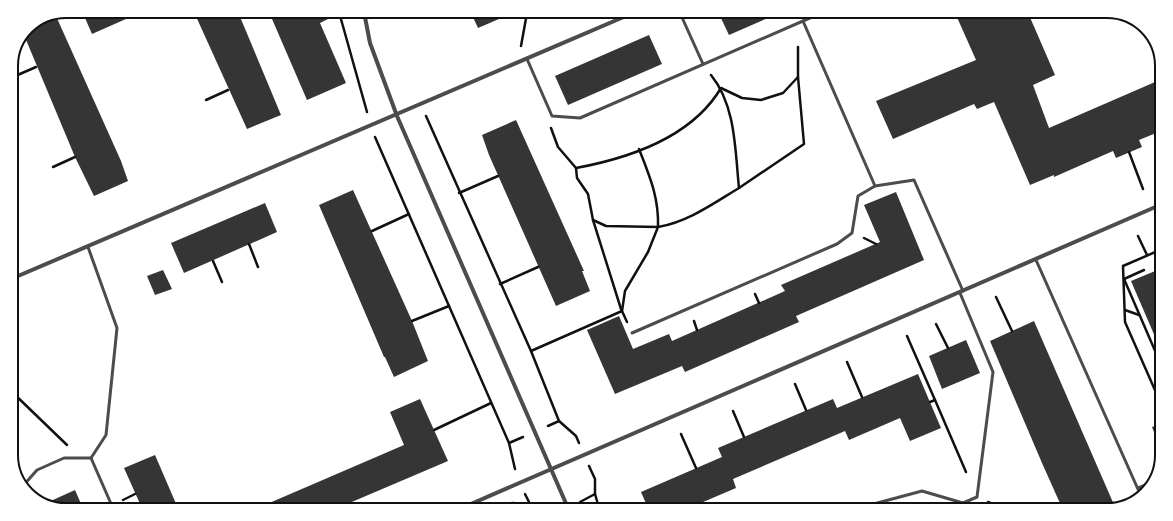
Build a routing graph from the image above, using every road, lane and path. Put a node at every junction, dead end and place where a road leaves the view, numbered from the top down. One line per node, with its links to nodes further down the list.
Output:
1 (341, 18): 19 (path)
2 (365, 18): 17 (street)
3 (526, 18): 8 (path)
4 (621, 18): 8 (street)
5 (682, 18): 9 (lane)
6 (810, 18): 7 (lane)
7 (803, 21): 9 (lane); 12 (path); 26 (lane)
8 (527, 59): 16 (street); 18 (lane)
9 (703, 64): 13 (path); 18 (lane)
10 (36, 67): 11 (path)
11 (18, 75)
12 (798, 77): 13 (path); 27 (path)
13 (722, 88): 20 (path); 27 (path)
14 (228, 90): 15 (path)
15 (206, 100)
16 (421, 105): 17 (street); 29 (path)
17 (397, 116): 19 (street); 75 (street)
18 (552, 116): 24 (path)
19 (371, 127): 31 (path); 37 (street)
20 (639, 149): 24 (path); 33 (path)
21 (1129, 152): 28 (path)
22 (75, 157): 23 (path)
23 (53, 167)
24 (576, 168): 32 (path)
25 (498, 176): 29 (path)
26 (875, 186): 49 (lane); 58 (lane)
27 (739, 188): 33 (path)
28 (1144, 190)
29 (459, 193): 48 (path)
30 (1155, 207): 41 (street)
31 (409, 214): 34 (path); 51 (path)
32 (593, 220): 33 (path); 53 (path)
33 (658, 227): 53 (path)
34 (372, 231)
35 (1138, 236): 39 (path)
36 (249, 244): 42 (path)
37 (88, 247): 45 (street); 81 (lane)
38 (1155, 252): 39 (path)
39 (1147, 255): 46 (path)
40 (213, 260): 47 (path)
41 (1036, 260): 49 (street); 88 (lane)
42 (258, 267)
43 (538, 267): 48 (path)
44 (1144, 270): 46 (path)
45 (18, 276)
46 (1124, 279): 52 (path); 54 (path)
47 (222, 282)
48 (500, 284): 62 (path)
49 (961, 293): 79 (street); 89 (lane)
50 (996, 297): 57 (path)
51 (449, 306): 55 (path); 70 (path)
52 (1125, 310): 54 (path); 65 (path)
53 (622, 311): 58 (path); 62 (path)
54 (1139, 315): 61 (path)
55 (412, 321)
56 (936, 324): 60 (path)
57 (1012, 331)
58 (632, 333)
59 (907, 336): 68 (path)
60 (948, 348)
61 (1155, 348)
62 (531, 351): 73 (path)
63 (847, 362): 66 (path)
64 (795, 384): 71 (path)
65 (1155, 391)
66 (862, 397)
67 (18, 398): 80 (path)
68 (935, 400): 69 (path); 89 (path)
69 (930, 402)
70 (491, 403): 74 (path); 78 (path)
71 (806, 410)
72 (733, 411): 77 (path)
73 (559, 421): 75 (path); 79 (path)
74 (434, 430)
75 (535, 432): 78 (path); 83 (street)
76 (681, 434): 82 (path)
77 (744, 436)
78 (509, 443): 86 (path)
79 (584, 456): 83 (street)
80 (81, 458): 81 (lane); 85 (lane)
81 (91, 458): 91 (lane)
82 (696, 468)
83 (551, 469): 86 (street); 95 (street)
84 (595, 478): 96 (path)
85 (27, 482)
86 (521, 483): 92 (street); 94 (path)
87 (1144, 486): 88 (lane)
88 (1138, 488)
89 (977, 497): 99 (lane); 100 (path)
90 (510, 502): 93 (path)
91 (111, 503)
92 (474, 503)
93 (520, 503)
94 (530, 503)
95 (566, 503)
96 (598, 503)
97 (877, 503): 98 (lane)
98 (963, 503)
99 (963, 503)
100 (991, 503)

